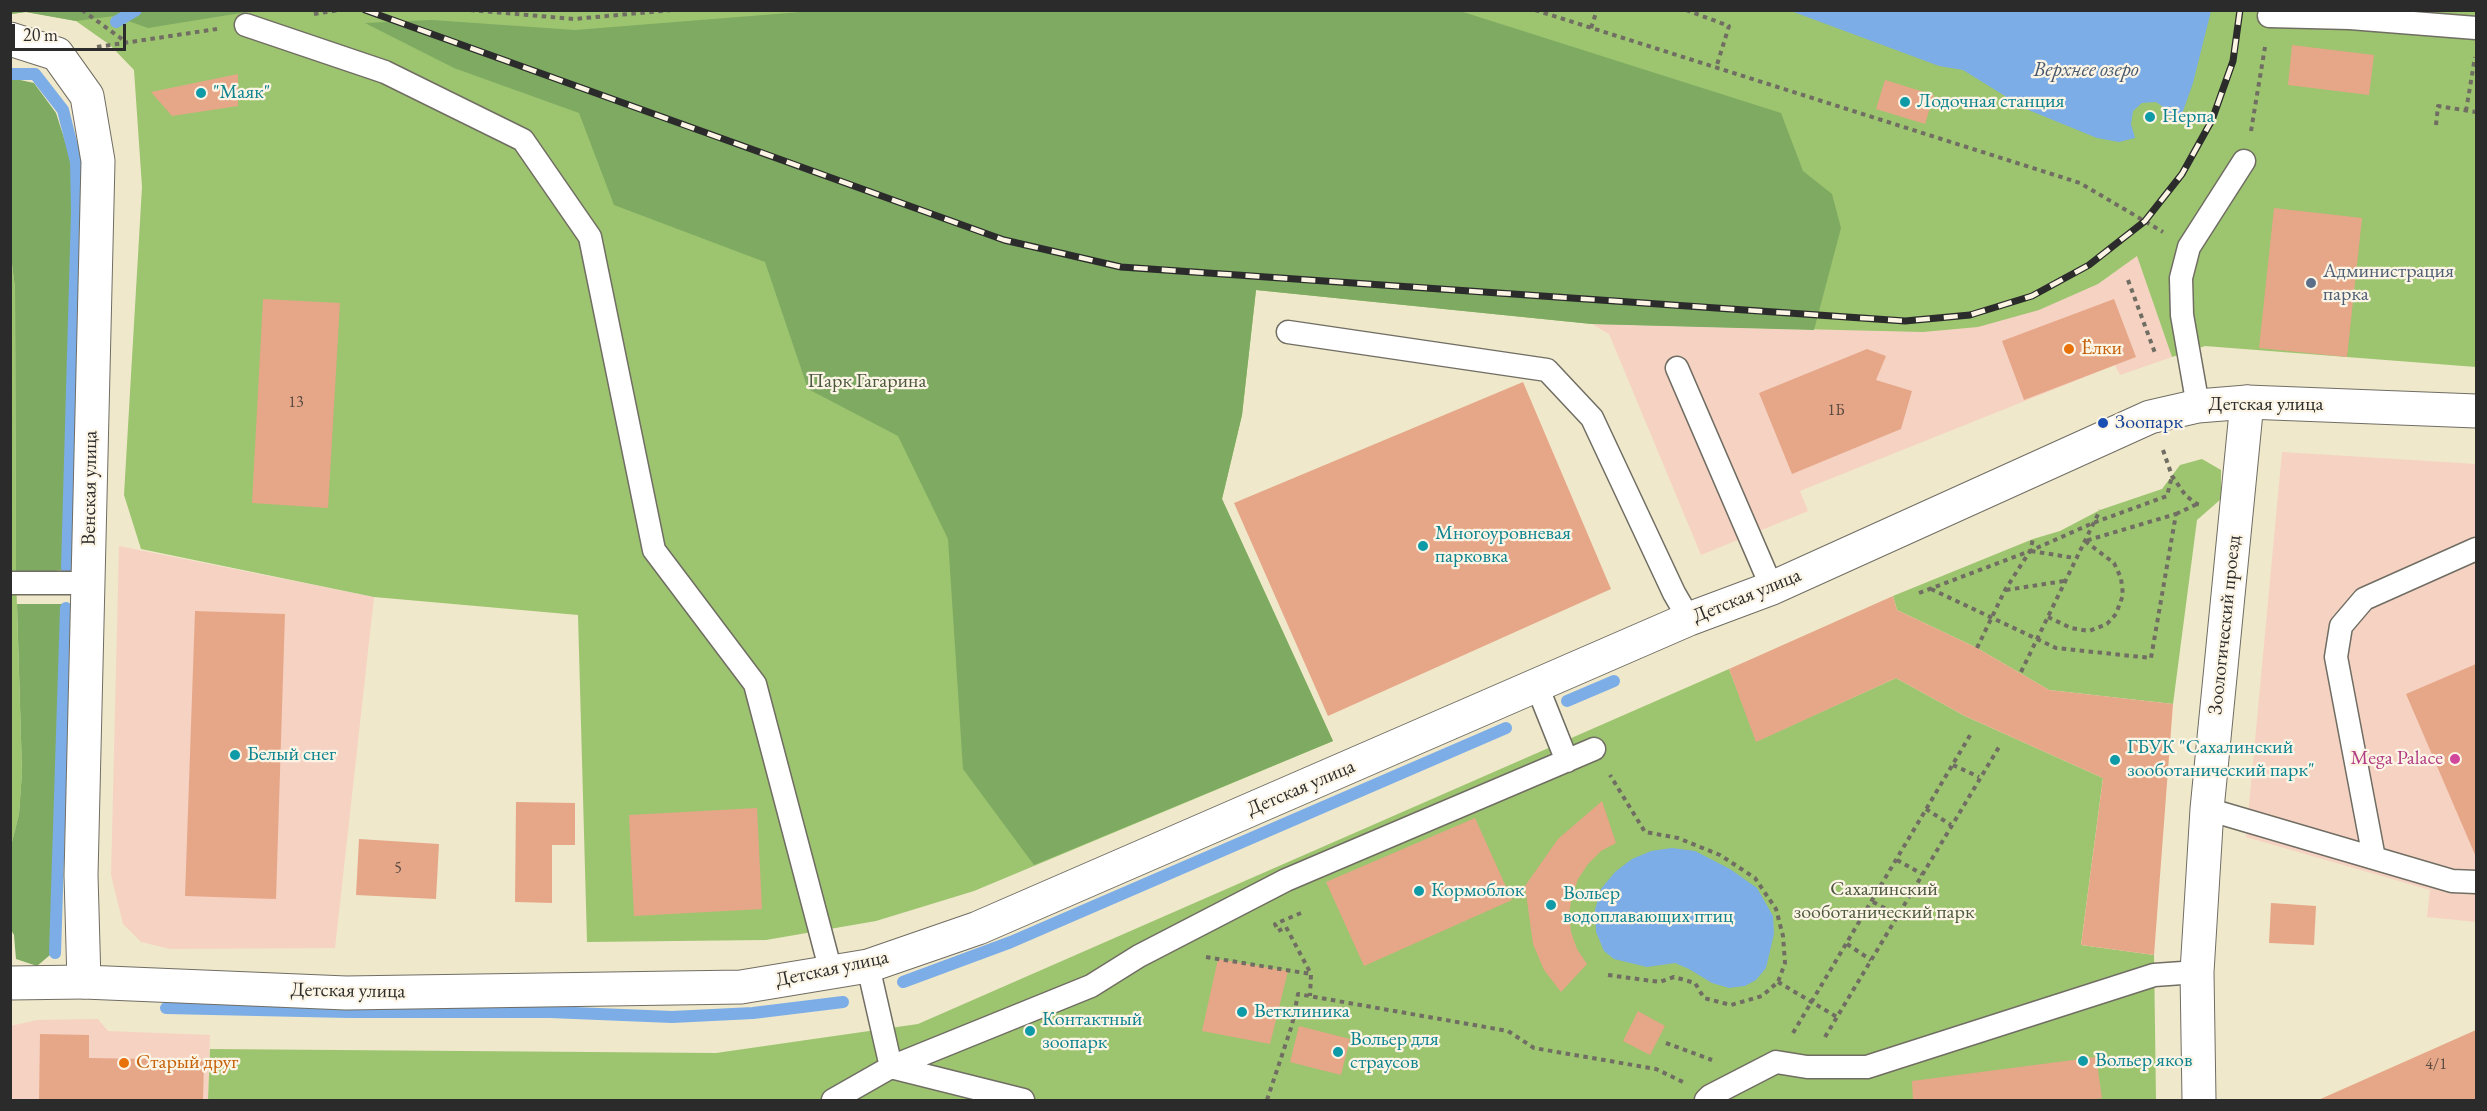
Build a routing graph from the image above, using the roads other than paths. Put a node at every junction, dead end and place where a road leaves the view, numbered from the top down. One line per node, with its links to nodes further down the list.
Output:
1 (2269, 16): 3 (lane)
2 (246, 25): 23 (lane)
3 (2476, 28)
4 (10, 39): 12 (street, Венская улица)
5 (2244, 161): 9 (lane)
6 (1288, 332): 15 (lane)
7 (1677, 368): 14 (lane)
8 (2247, 402): 9 (street, Детская улица); 10 (street, Детская улица); 19 (street, Зоологический проезд)
9 (2198, 406): 14 (street, Детская улица)
10 (2476, 411)
11 (2476, 549): 20 (lane)
12 (88, 583): 13 (lane); 25 (street, Венская улица)
13 (10, 584)
14 (1772, 588): 15 (street, Детская улица)
15 (1689, 619): 16 (street, Детская улица)
16 (1537, 686): 18 (lane); 22 (street, Детская улица)
17 (1594, 749): 18 (lane)
18 (1567, 760): 27 (lane)
19 (2207, 809): 20 (lane); 24 (street, Зоологический проезд)
20 (2374, 858): 21 (lane)
21 (2476, 882)
22 (868, 966): 23 (street, Детская улица); 27 (lane)
23 (831, 972): 25 (street, Детская улица)
24 (2197, 972): 28 (lane); 31 (street, Зоологический проезд)
25 (84, 982): 26 (street, Детская улица)
26 (10, 983)
27 (891, 1067): 29 (lane); 30 (lane)
28 (1708, 1098)
29 (833, 1101)
30 (1023, 1101)
31 (2199, 1101)

